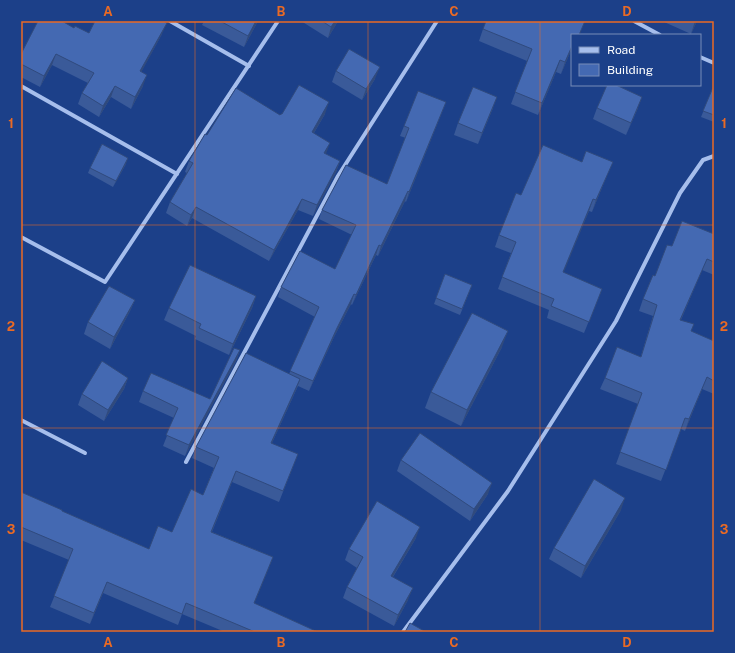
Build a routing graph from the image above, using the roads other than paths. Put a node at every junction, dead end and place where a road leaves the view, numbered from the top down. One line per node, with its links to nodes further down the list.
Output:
1 (170, 21): 8 (street)
2 (278, 21): 8 (street)
3 (437, 21): 15 (street)
4 (634, 21): 5 (street)
5 (658, 34)
6 (701, 57): 7 (street)
7 (714, 63)
8 (249, 66): 11 (street)
9 (21, 86): 11 (street)
10 (714, 156): 16 (street)
11 (177, 174): 12 (street)
12 (21, 237)
13 (21, 420): 14 (street)
14 (85, 453)
15 (186, 462)
16 (403, 632)

